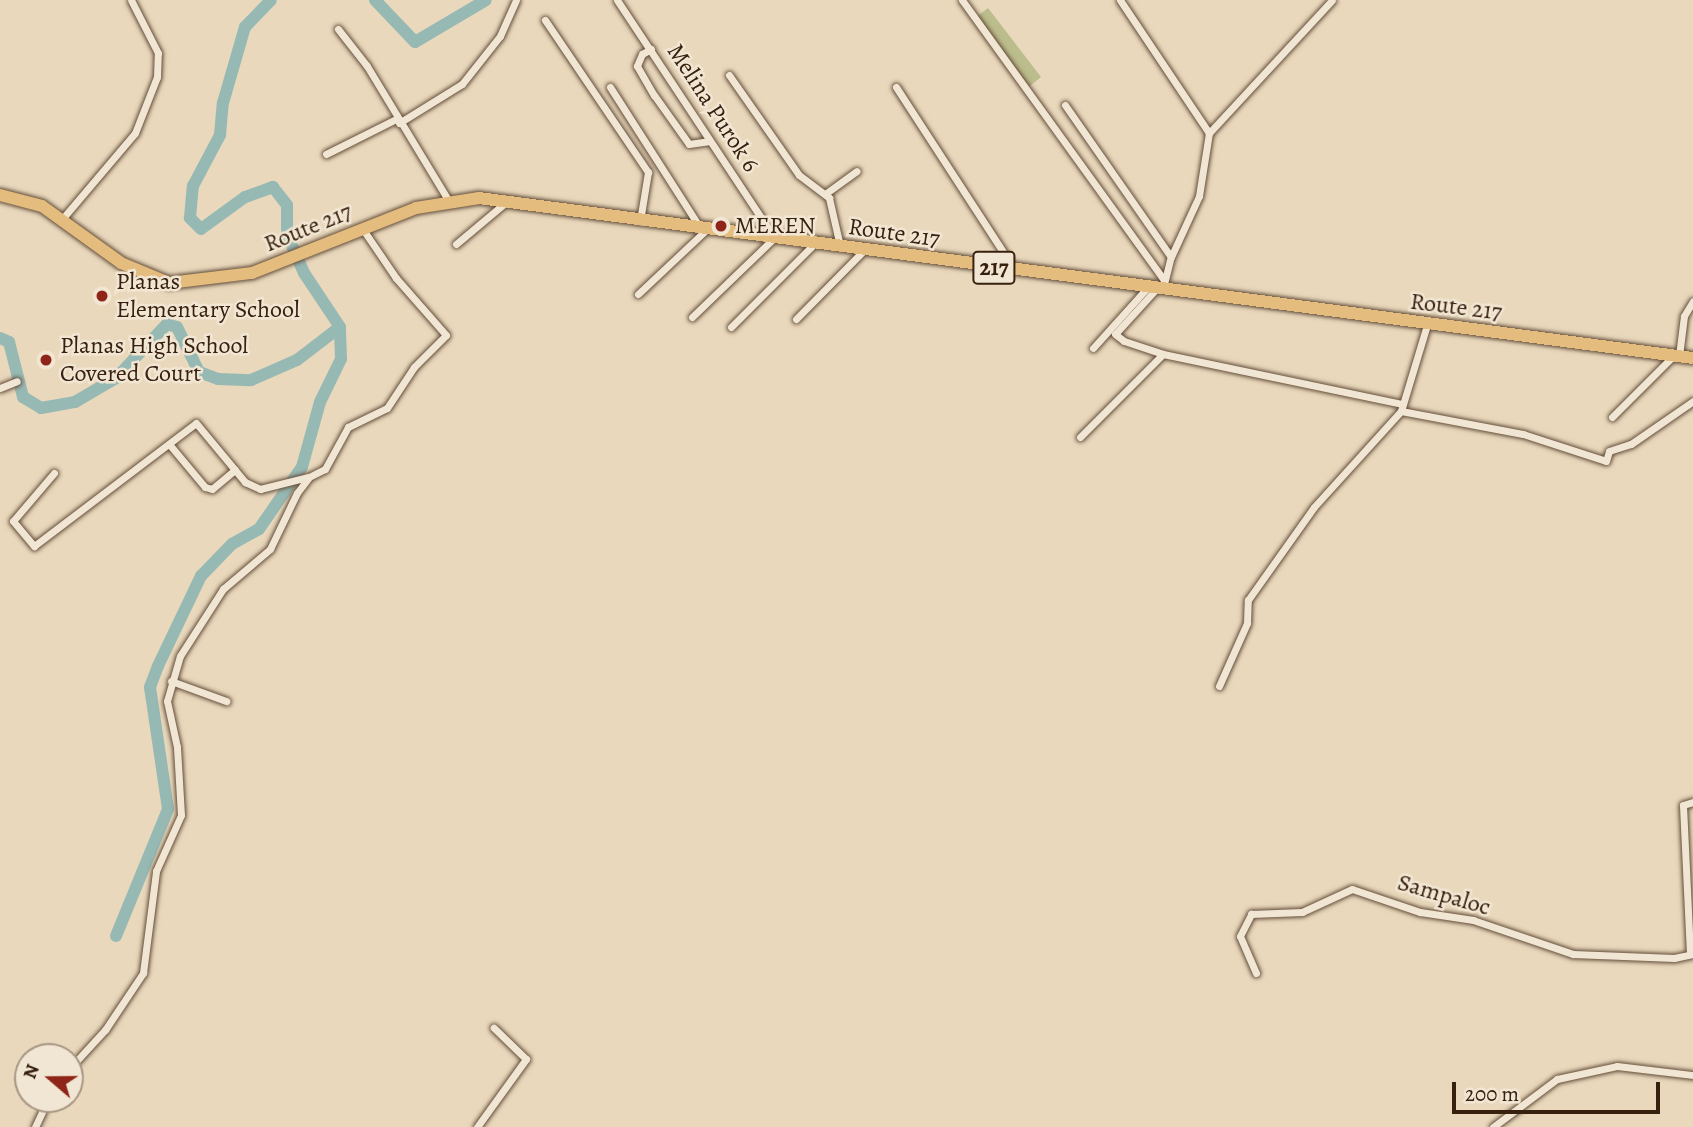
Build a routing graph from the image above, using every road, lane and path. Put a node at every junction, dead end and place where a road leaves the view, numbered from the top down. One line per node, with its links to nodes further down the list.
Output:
1 (131, 0): 23 (street)
2 (516, 0): 14 (street)
3 (617, 0): 9 (street, Melina Purok 6)
4 (961, 0): 34 (street)
5 (1120, 0): 15 (street)
6 (1332, 0): 15 (street)
7 (545, 19): 24 (street)
8 (338, 29): 14 (street)
9 (651, 49): 16 (street, Melina Purok 6); 16 (street)
10 (729, 75): 19 (street)
11 (610, 87): 26 (street)
12 (896, 87): 33 (street)
13 (1065, 105): 32 (street)
14 (397, 121): 17 (street); 21 (street)
15 (1209, 133): 32 (street)
16 (710, 141): 27 (street, Melina Purok 6)
17 (326, 154)
18 (857, 171): 19 (street)
19 (825, 194): 30 (street)
20 (0, 195): 23 (main road, Route 217 / 217)
21 (448, 200): 22 (main road, Route 217 / 217); 25 (main road, Route 217 / 217)
22 (507, 201): 24 (main road, Route 217 / 217); 28 (street)
23 (63, 218): 25 (main road, Route 217 / 217)
24 (640, 222): 26 (main road, Route 217 / 217)
25 (362, 228): 54 (street)
26 (704, 230): 27 (main road, Route 217 / 217); 35 (street)
27 (774, 239): 29 (main road, Route 217 / 217); 37 (street)
28 (456, 244)
29 (814, 244): 30 (main road, Route 217 / 217); 40 (street)
30 (841, 248): 31 (main road, Route 217 / 217)
31 (863, 250): 33 (main road, Route 217 / 217); 38 (street)
32 (1171, 257): 34 (street)
33 (1014, 270): 34 (main road, Route 217 / 217)
34 (1158, 286): 39 (main road, Route 217 / 217); 41 (street); 42 (street)
35 (638, 294)
36 (1693, 302): 43 (street)
37 (691, 317)
38 (796, 319)
39 (1427, 325): 43 (main road, Route 217 / 217); 48 (street)
40 (731, 327)
41 (1093, 348)
42 (1163, 354): 48 (street); 50 (street)
43 (1676, 356): 44 (main road, Route 217 / 217); 49 (street)
44 (1693, 358)
45 (17, 381): 46 (street)
46 (0, 388)
47 (1693, 401): 48 (street)
48 (1402, 407): 56 (street)
49 (1612, 417)
50 (1080, 437)
51 (169, 443): 52 (street); 52 (street); 53 (street)
52 (235, 470): 54 (street)
53 (54, 473)
54 (309, 477): 55 (street)
55 (171, 681): 57 (street); 62 (street)
56 (1219, 685)
57 (226, 701)
58 (1693, 802): 59 (street)
59 (1691, 954): 60 (street, Sampaloc)
60 (1256, 973)
61 (494, 1028): 64 (street)
62 (84, 1053)
63 (1693, 1075): 65 (street)
64 (477, 1127)
65 (1493, 1127)

